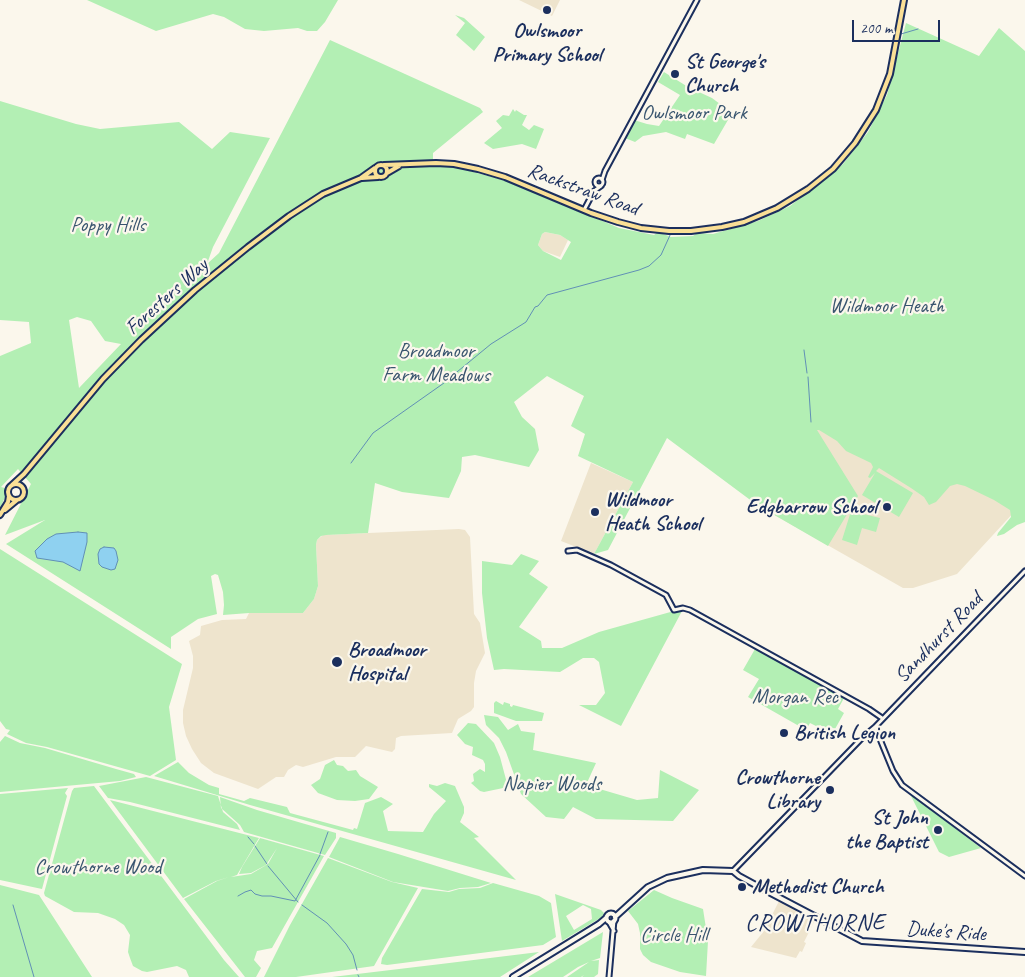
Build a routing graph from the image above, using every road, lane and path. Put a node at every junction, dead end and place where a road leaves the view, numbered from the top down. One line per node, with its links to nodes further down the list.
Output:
1 (698, 0): 8 (street)
2 (900, 0): 4 (main road, Rackstraw Road)
3 (904, 0): 4 (main road, Rackstraw Road)
4 (901, 8): 17 (main road, Rackstraw Road)
5 (384, 165): 6 (main road, Rackstraw Road); 7 (main road); 9 (main road)
6 (401, 165): 9 (main road); 17 (main road, Rackstraw Road)
7 (375, 168): 10 (main road); 11 (main road, Foresters Way)
8 (607, 168): 12 (street); 13 (street)
9 (387, 174): 10 (main road)
10 (380, 177): 11 (main road, Foresters Way)
11 (361, 178): 18 (main road, Foresters Way)
12 (598, 178): 13 (street); 14 (street)
13 (602, 180): 15 (street)
14 (595, 184): 15 (street); 16 (street)
15 (601, 186): 16 (street)
16 (594, 191): 17 (street)
17 (584, 210)
18 (24, 474): 19 (main road, Foresters Way); 20 (main road, Foresters Way)
19 (12, 485): 20 (main road); 21 (main road)
20 (21, 487): 22 (main road)
21 (9, 496): 22 (main road); 23 (main road)
22 (18, 499): 23 (main road)
23 (2, 513)
24 (568, 551): 26 (street)
25 (1025, 571): 26 (street, Sandhurst Road)
26 (882, 718): 27 (street, Sandhurst Road)
27 (875, 727): 28 (street, Sandhurst Road); 29 (street)
28 (733, 871): 30 (main road); 33 (main road, Duke's Ride)
29 (1025, 876)
30 (614, 917): 31 (main road); 31 (main road); 32 (street)
31 (608, 920): 32 (street); 34 (main road)
32 (614, 932): 35 (street)
33 (1025, 952)
34 (513, 977)
35 (608, 977)

